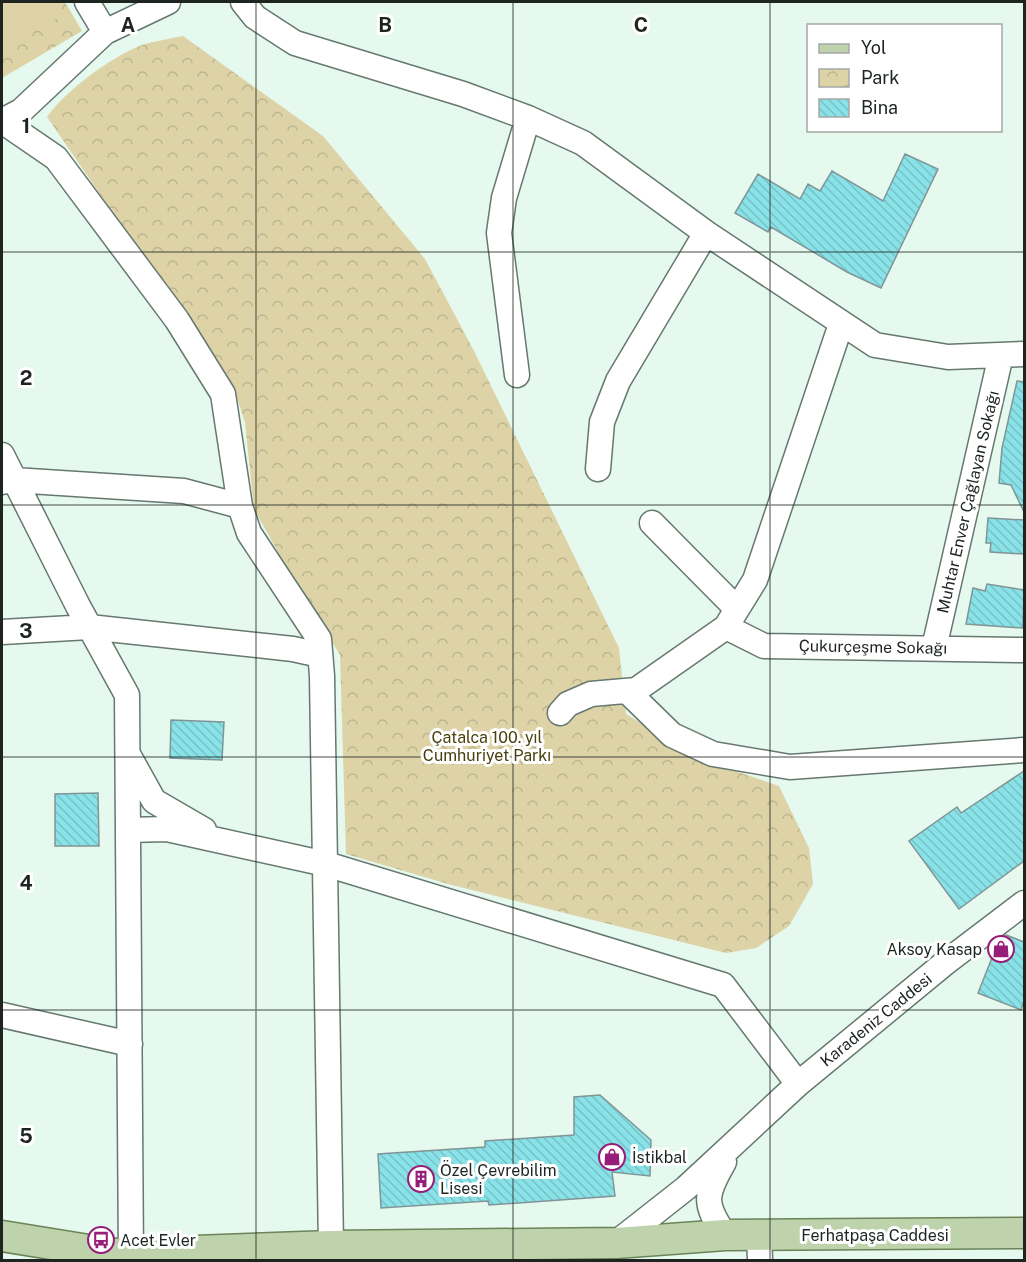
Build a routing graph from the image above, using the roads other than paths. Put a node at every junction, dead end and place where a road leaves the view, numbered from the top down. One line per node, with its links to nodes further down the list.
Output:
1 (87, 2): 4 (street)
2 (168, 2): 4 (street)
3 (243, 2): 5 (street)
4 (105, 32): 6 (street)
5 (528, 118): 7 (street); 10 (street)
6 (2, 121): 14 (street)
7 (706, 233): 8 (street); 12 (street)
8 (842, 324): 9 (street); 16 (street)
9 (1013, 354): 19 (street, Muhtar Enver Çağlayan Sokağı)
10 (517, 375)
11 (2, 455): 13 (street)
12 (598, 469)
13 (8, 481): 14 (street); 17 (street)
14 (240, 506): 21 (street)
15 (652, 523): 16 (street, Çukurçeşme Sokağı)
16 (732, 618): 19 (street, Çukurçeşme Sokağı); 22 (street)
17 (89, 627): 18 (street); 21 (street); 25 (street)
18 (2, 632)
19 (934, 648): 20 (street, Çukurçeşme Sokağı)
20 (1024, 650)
21 (320, 655): 28 (street)
22 (628, 692): 23 (street); 24 (street)
23 (560, 713)
24 (1024, 750)
25 (127, 754): 26 (street); 27 (street)
26 (128, 830): 27 (street); 31 (street)
27 (227, 843): 28 (street)
28 (326, 864): 32 (street); 38 (street)
29 (1024, 903): 32 (street, Karadeniz Caddesi)
30 (2, 1015): 31 (street)
31 (130, 1044): 40 (street)
32 (798, 1084): 33 (street, Karadeniz Caddesi)
33 (734, 1144): 35 (street, Karadeniz Caddesi); 37 (street, Karadeniz Caddesi)
34 (1024, 1233): 39 (main road, Ferhatpaşa Caddesi)
35 (725, 1235): 37 (main road, Ferhatpaşa Caddesi); 39 (main road, Ferhatpaşa Caddesi)
36 (2, 1236): 40 (main road, Ferhatpaşa Caddesi)
37 (616, 1243): 38 (main road, Ferhatpaşa Caddesi)
38 (331, 1246): 40 (main road, Ferhatpaşa Caddesi)
39 (760, 1248)
40 (131, 1257)

